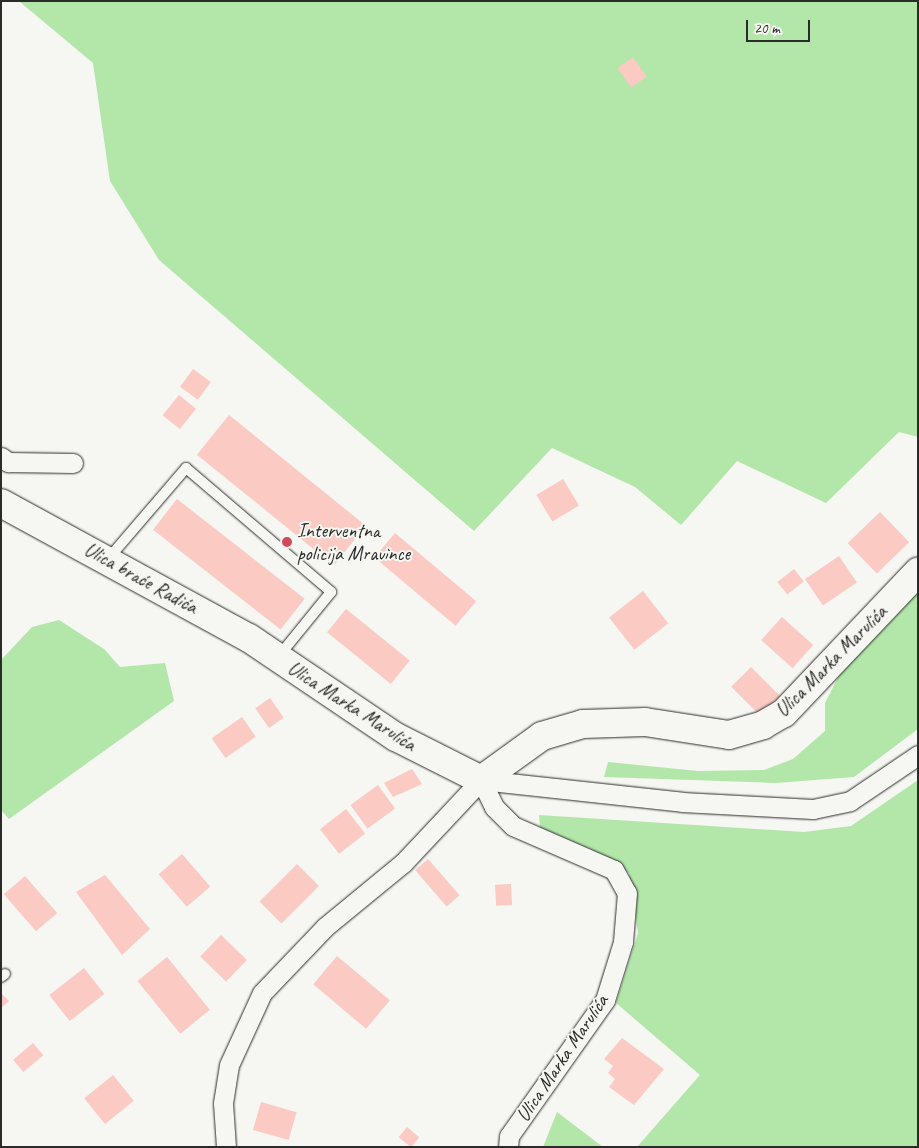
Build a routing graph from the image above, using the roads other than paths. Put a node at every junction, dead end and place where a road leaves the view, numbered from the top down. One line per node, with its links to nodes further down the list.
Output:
1 (1, 457): 2 (street)
2 (73, 463)
3 (1, 503): 4 (main road, Ulica braće Radića)
4 (108, 559): 6 (main road, Ulica braće Radića); 6 (lane)
5 (918, 572): 8 (main road, Ulica Marka Marulića)
6 (278, 658): 8 (main road, Ulica Marka Marulića)
7 (918, 755): 8 (street)
8 (481, 780): 9 (street, Ulica Marka Marulića); 10 (street, Ulica Marka Marulića)
9 (226, 1147)
10 (508, 1147)

